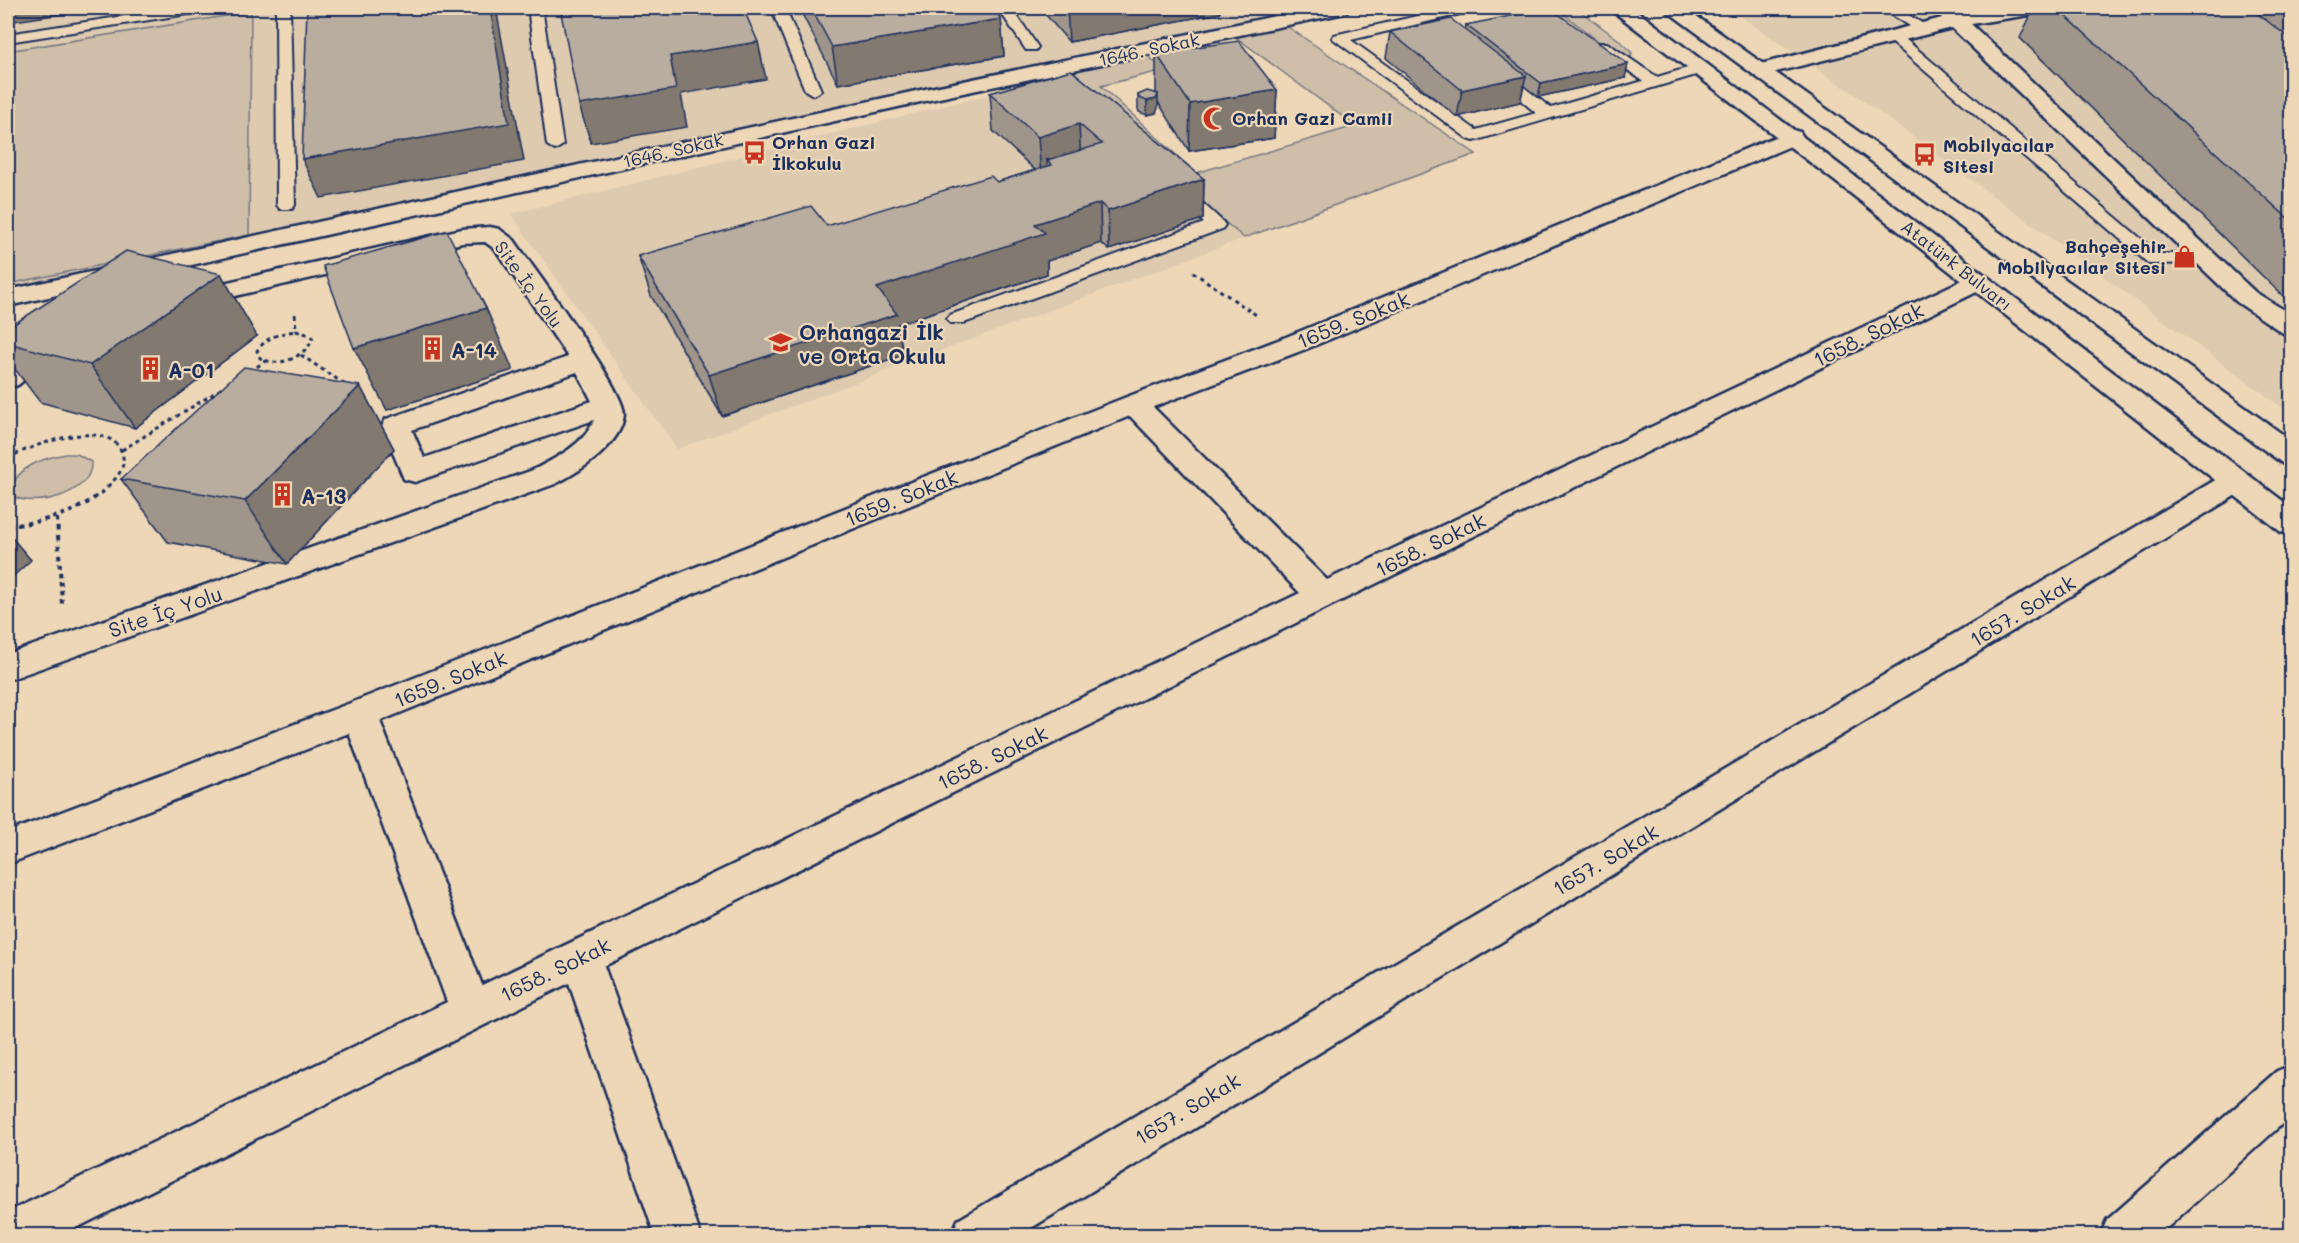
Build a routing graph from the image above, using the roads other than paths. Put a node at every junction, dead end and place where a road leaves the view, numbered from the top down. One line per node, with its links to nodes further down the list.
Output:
1 (201, 8): 17 (lane)
2 (283, 8): 31 (lane)
3 (535, 8): 29 (lane)
4 (778, 8): 26 (lane)
5 (1005, 8): 19 (lane)
6 (1340, 8): 22 (street, 1646. Sokak)
7 (1468, 8): 13 (lane)
8 (1621, 8): 21 (street, Atatürk Bulvarı)
9 (1673, 8): 23 (street, Atatürk Bulvarı)
10 (1888, 8): 14 (lane)
11 (2036, 8): 12 (street)
12 (1958, 12): 14 (street); 32 (street)
13 (1428, 17): 15 (lane); 27 (lane)
14 (1923, 28): 16 (street)
15 (1446, 32)
16 (1893, 36): 23 (street); 32 (lane)
17 (8, 38)
18 (1592, 39): 24 (lane)
19 (1031, 47)
20 (1483, 62): 27 (lane)
21 (1701, 69): 24 (lane); 28 (street, Atatürk Bulvarı)
22 (1047, 70): 25 (lane); 34 (street, 1646. Sokak)
23 (1760, 70): 43 (street, Atatürk Bulvarı)
24 (1656, 83): 27 (lane)
25 (1064, 86)
26 (813, 90)
27 (1548, 114)
28 (1792, 137): 33 (street, Atatürk Bulvarı); 41 (street, 1659. Sokak)
29 (555, 145)
30 (1165, 178): 36 (lane)
31 (286, 205)
32 (2206, 259): 37 (street)
33 (1978, 282): 45 (street, Atatürk Bulvarı); 48 (street, 1658. Sokak)
34 (8, 298)
35 (165, 304): 39 (street, Site İç Yolu)
36 (957, 318)
37 (2292, 327)
38 (18, 338): 40 (street)
39 (583, 361): 42 (street, Site İç Yolu); 44 (street)
40 (8, 379)
41 (1134, 404): 48 (street); 50 (street, 1659. Sokak)
42 (609, 405): 44 (street); 46 (street, Site İç Yolu)
43 (2292, 456)
44 (415, 471): 46 (street)
45 (2235, 482): 47 (street, Atatürk Bulvarı); 57 (street, 1657. Sokak)
46 (435, 516): 49 (street, Site İç Yolu)
47 (2292, 524)
48 (1323, 596): 52 (street, 1658. Sokak)
49 (8, 667)
50 (360, 714): 51 (street, 1659. Sokak); 53 (street)
51 (8, 848)
52 (580, 957): 53 (street, 1658. Sokak); 56 (street)
53 (471, 1010): 55 (street, 1658. Sokak)
54 (2292, 1086): 58 (street)
55 (9, 1236)
56 (678, 1236)
57 (974, 1236)
58 (2123, 1236)

